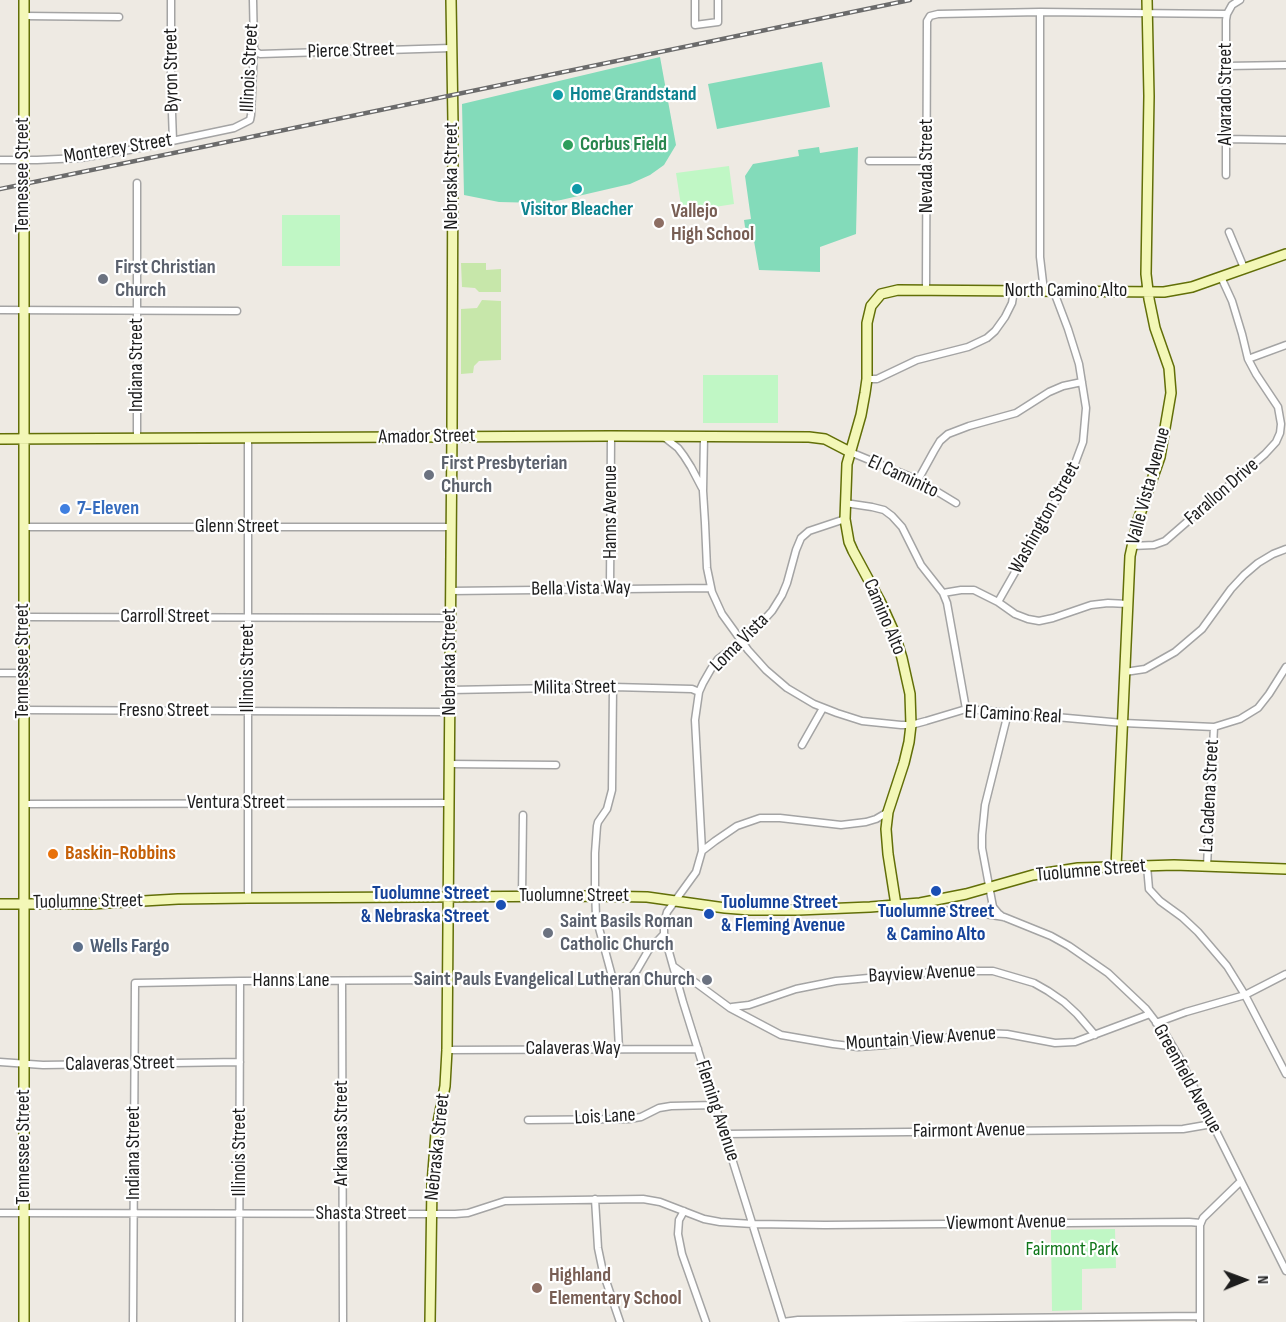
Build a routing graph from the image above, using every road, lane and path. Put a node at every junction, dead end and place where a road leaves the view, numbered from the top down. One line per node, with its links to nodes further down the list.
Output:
1 (24, 0): 12 (street, Tennessee Street)
2 (171, 0): 21 (street, Byron Street)
3 (253, 0): 14 (street, Illinois Street)
4 (451, 0): 15 (street, Nebraska Street)
5 (695, 0): 6 (street)
6 (718, 0)
7 (1147, 0): 10 (street, Valle Vista Avenue)
8 (1240, 0): 11 (street)
9 (1040, 12): 10 (street, Nevada Street); 25 (street, Nevada Street); 34 (street, Washington Street)
10 (1147, 14): 11 (street, Nevada Street); 35 (street, Valle Vista Avenue)
11 (1227, 14): 17 (street, Alvarado Street)
12 (24, 16): 13 (street); 23 (street, Tennessee Street)
13 (119, 17)
14 (254, 48): 15 (street, Pierce Street); 18 (street, Illinois Street)
15 (451, 48): 48 (street, Nebraska Street)
16 (1286, 65): 17 (street)
17 (1226, 66): 19 (street, Alvarado Street)
18 (235, 128): 21 (street, Monterey Street)
19 (1225, 139): 20 (street); 26 (street, Alvarado Street)
20 (1286, 140)
21 (173, 141): 23 (street, Monterey Street)
22 (0, 160): 23 (street, Monterey Street)
23 (23, 160): 37 (street, Tennessee Street)
24 (869, 161): 25 (street)
25 (926, 161): 32 (street, Nevada Street)
26 (1226, 175)
27 (137, 183): 38 (street, Indiana Street)
28 (1229, 232): 30 (street)
29 (1286, 254): 30 (street, North Camino Alto)
30 (1244, 268): 31 (street, North Camino Alto)
31 (1221, 277): 35 (street, North Camino Alto); 42 (street, Farallon Drive)
32 (926, 291): 33 (street, North Camino Alto); 40 (street, North Camino Alto)
33 (1014, 291): 34 (street, North Camino Alto); 43 (street)
34 (1049, 291): 35 (street, North Camino Alto); 44 (street, Washington Street)
35 (1148, 292): 62 (street, Valle Vista Avenue)
36 (0, 310): 37 (street)
37 (23, 310): 38 (street); 51 (street, Tennessee Street)
38 (137, 311): 39 (street); 50 (street, Indiana Street)
39 (237, 311)
40 (867, 330): 43 (street, Camino Alto)
41 (1286, 345): 42 (street)
42 (1248, 359): 62 (street, Farallon Drive)
43 (867, 379): 53 (street, Camino Alto)
44 (1082, 382): 54 (street); 68 (street, Washington Street)
45 (611, 436): 46 (street, Amador Street); 48 (street, Amador Street); 64 (street, Hanns Avenue)
46 (663, 436): 49 (street, Amador Street); 55 (street)
47 (248, 437): 48 (street, Amador Street); 50 (street, Amador Street); 60 (street, Illinois Street)
48 (452, 437): 61 (street, Nebraska Street)
49 (704, 437): 53 (street, Amador Street); 55 (street, El Camino Real)
50 (137, 438): 51 (street, Amador Street)
51 (23, 439): 52 (street, Amador Street); 59 (street, Tennessee Street)
52 (0, 440)
53 (850, 452): 54 (street, El Caminito); 56 (street, Camino Alto)
54 (918, 480): 57 (street, El Caminito)
55 (703, 491): 65 (street, El Camino Real)
56 (845, 503): 58 (street, Camino Alto); 67 (street)
57 (956, 503)
58 (845, 519): 73 (street, Loma Vista); 88 (street, Camino Alto)
59 (23, 526): 60 (street, Glenn Street); 70 (street, Tennessee Street)
60 (248, 527): 61 (street, Glenn Street); 71 (street, Illinois Street)
61 (452, 527): 66 (street, Nebraska Street)
62 (1132, 546): 69 (street, Valle Vista Avenue)
63 (1286, 549): 75 (street)
64 (610, 588): 65 (street, Bella Vista Way); 66 (street, Bella Vista Way)
65 (711, 588): 73 (street, El Camino Real)
66 (450, 591): 72 (street, Nebraska Street)
67 (943, 593): 68 (street); 83 (street)
68 (998, 602): 69 (street)
69 (1128, 604): 75 (street, Valle Vista Avenue)
70 (24, 617): 71 (street, Carroll Street); 77 (street, Tennessee Street)
71 (248, 617): 72 (street, Carroll Street); 84 (street, Illinois Street)
72 (450, 618): 79 (street, Nebraska Street)
73 (741, 641): 80 (street, Loma Vista); 81 (street, El Camino Real)
74 (1286, 667): 89 (street, El Camino Real)
75 (1125, 672): 87 (street, Valle Vista Avenue)
76 (0, 673): 77 (street)
77 (24, 673): 82 (street, Tennessee Street)
78 (614, 687): 79 (street, Milita Street); 80 (street, Milita Street); 105 (street)
79 (450, 690): 85 (street, Nebraska Street)
80 (699, 692): 98 (street, Loma Vista)
81 (823, 708): 88 (street, El Camino Real); 90 (street)
82 (23, 710): 84 (street, Fresno Street); 95 (street, Tennessee Street)
83 (966, 710): 86 (street, El Camino Real); 88 (street, El Camino Real)
84 (248, 711): 85 (street, Fresno Street); 93 (street, Illinois Street)
85 (449, 712): 91 (street, Nebraska Street)
86 (1008, 713): 87 (street, El Camino Real); 103 (street)
87 (1123, 723): 89 (street, El Camino Real); 101 (street, Valle Vista Avenue)
88 (911, 725): 96 (street, Camino Alto)
89 (1214, 727): 100 (street, La Cadena Street)
90 (802, 745)
91 (449, 764): 92 (street); 94 (street, Nebraska Street)
92 (556, 765)
93 (248, 803): 94 (street, Ventura Street); 95 (street, Ventura Street); 107 (street, Illinois Street)
94 (449, 803): 106 (street, Nebraska Street)
95 (23, 804): 110 (street, Tennessee Street)
96 (888, 812): 98 (street); 111 (street, Camino Alto)
97 (523, 815): 104 (street)
98 (702, 851): 108 (street, Loma Vista)
99 (1147, 866): 100 (street, Tuolumne Street); 101 (street, Tuolumne Street); 122 (street)
100 (1207, 866): 102 (street, Tuolumne Street)
101 (1116, 867): 103 (street, Tuolumne Street)
102 (1286, 869)
103 (989, 888): 111 (street, Tuolumne Street); 113 (street)
104 (522, 896): 105 (street, Tuolumne Street); 106 (street, Tuolumne Street)
105 (595, 896): 108 (street, Tuolumne Street); 121 (street)
106 (448, 897): 107 (street, Tuolumne Street); 117 (street, Nebraska Street)
107 (248, 898): 110 (street, Tuolumne Street)
108 (675, 902): 111 (street, Tuolumne Street); 114 (street)
109 (0, 904): 110 (street, Tuolumne Street)
110 (24, 904): 132 (street, Tennessee Street)
111 (896, 905)
112 (941, 911): 113 (street, Greenfield Avenue)
113 (1004, 917): 124 (street, Greenfield Avenue)
114 (664, 934): 115 (street, Fleming Avenue); 121 (street)
115 (672, 966): 123 (street, Mountain View Avenue); 128 (street, Fleming Avenue)
116 (1286, 974): 122 (street)
117 (447, 980): 119 (street, Hanns Lane); 129 (street, Nebraska Street)
118 (240, 981): 119 (street, Hanns Lane); 120 (street, Hanns Lane); 131 (street, Illinois Street)
119 (342, 981): 146 (street, Arkansas Street)
120 (135, 984): 133 (street, Indiana Street)
121 (614, 984): 127 (street)
122 (1245, 995): 125 (street); 134 (street)
123 (730, 1008): 126 (street, Mountain View Avenue); 126 (street, Bayview Avenue)
124 (1150, 1014): 125 (street, Greenfield Avenue); 126 (street, Mountain View Avenue)
125 (1156, 1023): 137 (street, Greenfield Avenue)
126 (1095, 1035)
127 (619, 1049): 128 (street, Calaveras Way); 129 (street, Calaveras Way)
128 (698, 1049): 135 (street, Fleming Avenue)
129 (447, 1050): 147 (street, Nebraska Street)
130 (0, 1062): 132 (street, Calaveras Street)
131 (240, 1062): 133 (street, Calaveras Street); 145 (street, Illinois Street)
132 (24, 1063): 133 (street, Calaveras Street); 143 (street, Tennessee Street)
133 (134, 1063): 144 (street, Indiana Street)
134 (1286, 1074)
135 (716, 1105): 136 (street, Lois Lane); 138 (street, Fleming Avenue)
136 (528, 1120)
137 (1212, 1124): 138 (street, Fairmont Avenue); 139 (street, Greenfield Avenue)
138 (725, 1134): 149 (street, Fleming Avenue)
139 (1241, 1181): 148 (street); 150 (street, Greenfield Avenue)
140 (595, 1199): 141 (street, Shasta Street); 147 (street, Shasta Street); 157 (street)
141 (684, 1211): 149 (street, Shasta Street); 158 (street)
142 (0, 1213): 143 (street, Shasta Street)
143 (24, 1213): 144 (street, Shasta Street); 152 (street, Tennessee Street)
144 (133, 1214): 145 (street, Shasta Street); 153 (street, Indiana Street)
145 (240, 1214): 146 (street, Shasta Street); 154 (street, Illinois Street)
146 (342, 1214): 147 (street, Shasta Street); 155 (street, Arkansas Street)
147 (431, 1214): 156 (street, Nebraska Street)
148 (1201, 1223): 149 (street, Viewmont Avenue); 151 (street)
149 (753, 1224): 159 (street, Fleming Avenue)
150 (1286, 1271)
151 (1200, 1319): 159 (street)
152 (24, 1322)
153 (133, 1322)
154 (239, 1322)
155 (343, 1322)
156 (430, 1322)
157 (620, 1322)
158 (706, 1322)
159 (783, 1322)

